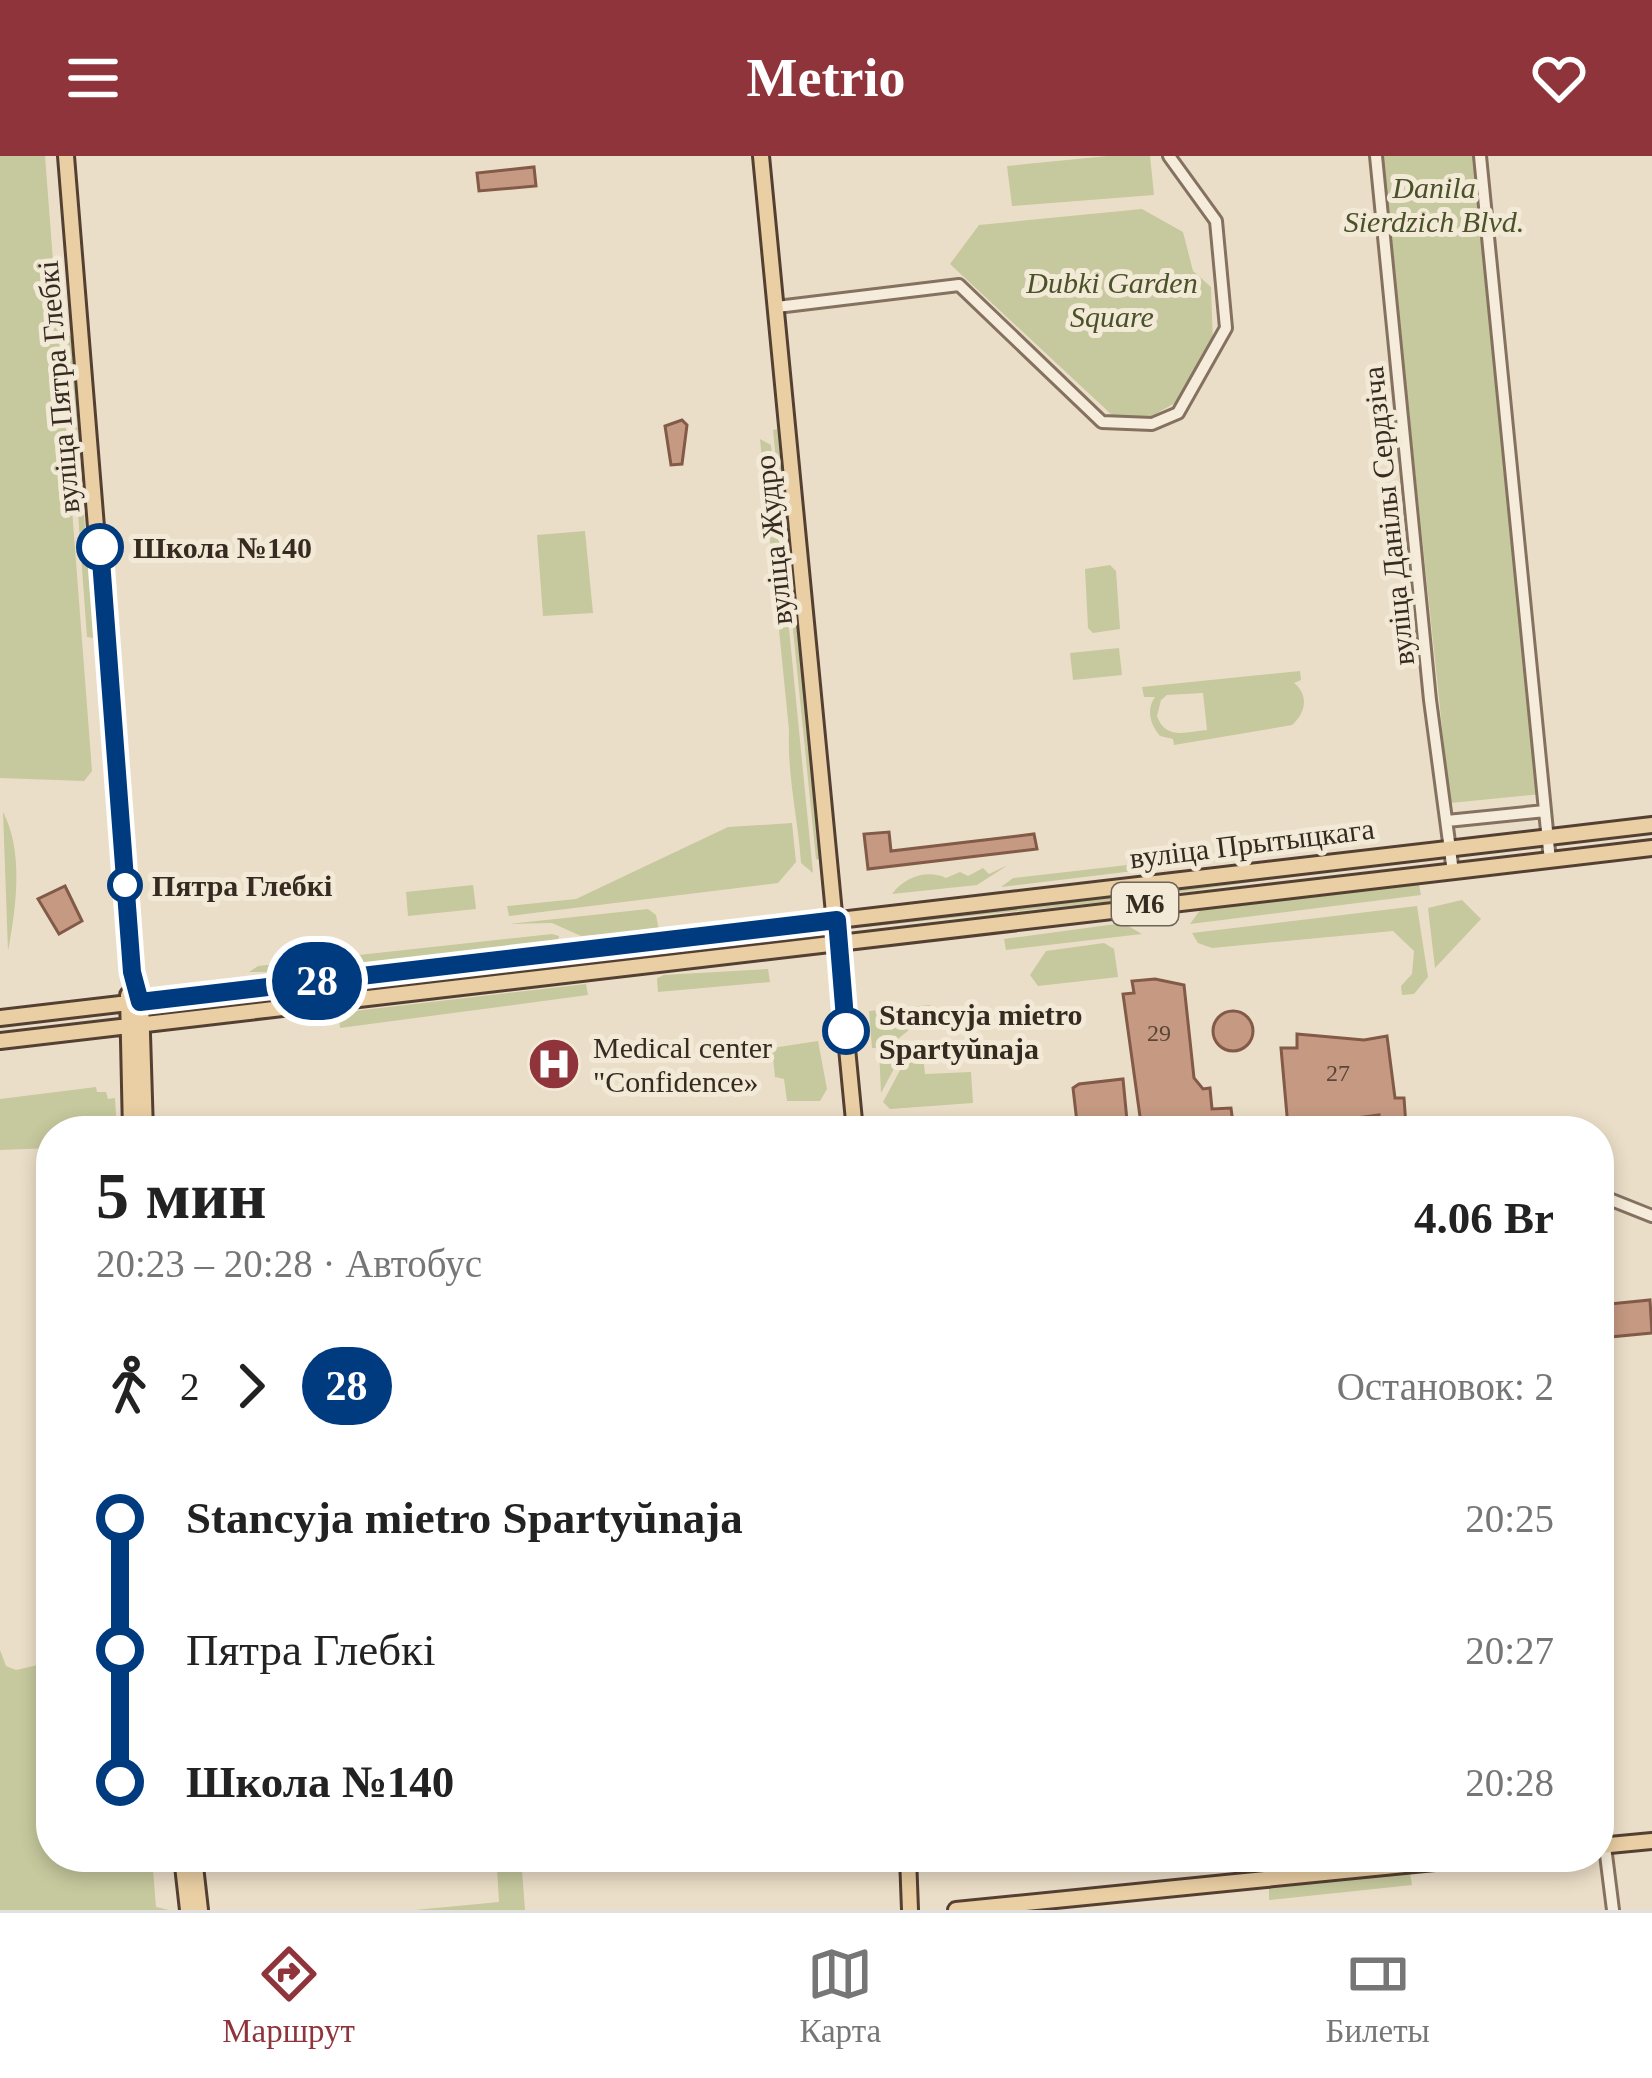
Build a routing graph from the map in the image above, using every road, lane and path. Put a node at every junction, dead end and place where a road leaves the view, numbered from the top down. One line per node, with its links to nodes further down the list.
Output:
1 (66, 156): 17 (main road, вуліца Пятра Глебкі)
2 (761, 156): 6 (main road, вуліца Жудро)
3 (1169, 156): 6 (street)
4 (1376, 156): 8 (street, вуліца Данілы Сердзіча)
5 (1480, 156): 7 (street)
6 (776, 308): 15 (main road, вуліца Жудро)
7 (1545, 811): 8 (street); 10 (street)
8 (1447, 821): 11 (street, вуліца Данілы Сердзіча)
9 (1652, 825): 10 (main road, вуліца Прытыцкага / М6)
10 (1548, 836): 11 (main road, вуліца Прытыцкага / М6); 13 (street)
11 (1450, 847): 14 (street, вуліца Данілы Сердзіча); 15 (main road, вуліца Прытыцкага / М6)
12 (1652, 848): 13 (main road, вуліца Прытыцкага / М6)
13 (1550, 861): 14 (main road, вуліца Прытыцкага / М6)
14 (1453, 872): 16 (main road, вуліца Прытыцкага / М6)
15 (837, 920): 16 (main road, вуліца Жудро); 17 (main road, вуліца Прытыцкага / М6)
16 (839, 943): 20 (main road, вуліца Прытыцкага / М6); 25 (main road, вуліца Жудро)
17 (134, 1003): 18 (main road, вуліца Прытыцкага / М6); 20 (main road, вуліца Пятра Глебкі)
18 (39, 1013): 19 (main road, вуліца Прытыцкага / М6); 21 (main road)
19 (0, 1018)
20 (135, 1025): 21 (main road, вуліца Прытыцкага / М6); 23 (main road); 24 (main road)
21 (41, 1036): 22 (main road, вуліца Прытыцкага / М6)
22 (0, 1041)
23 (132, 1116)
24 (144, 1116)
25 (854, 1116)
26 (1614, 1201): 27 (street)
27 (1652, 1216)
28 (1652, 1841): 29 (main road)
29 (1614, 1845)
30 (184, 1872): 35 (main road)
31 (196, 1872): 36 (main road)
32 (909, 1872): 37 (main road)
33 (1335, 1872): 38 (main road)
34 (1606, 1872): 39 (street)
35 (188, 1910)
36 (200, 1910)
37 (910, 1910)
38 (956, 1910)
39 (1613, 1910)

